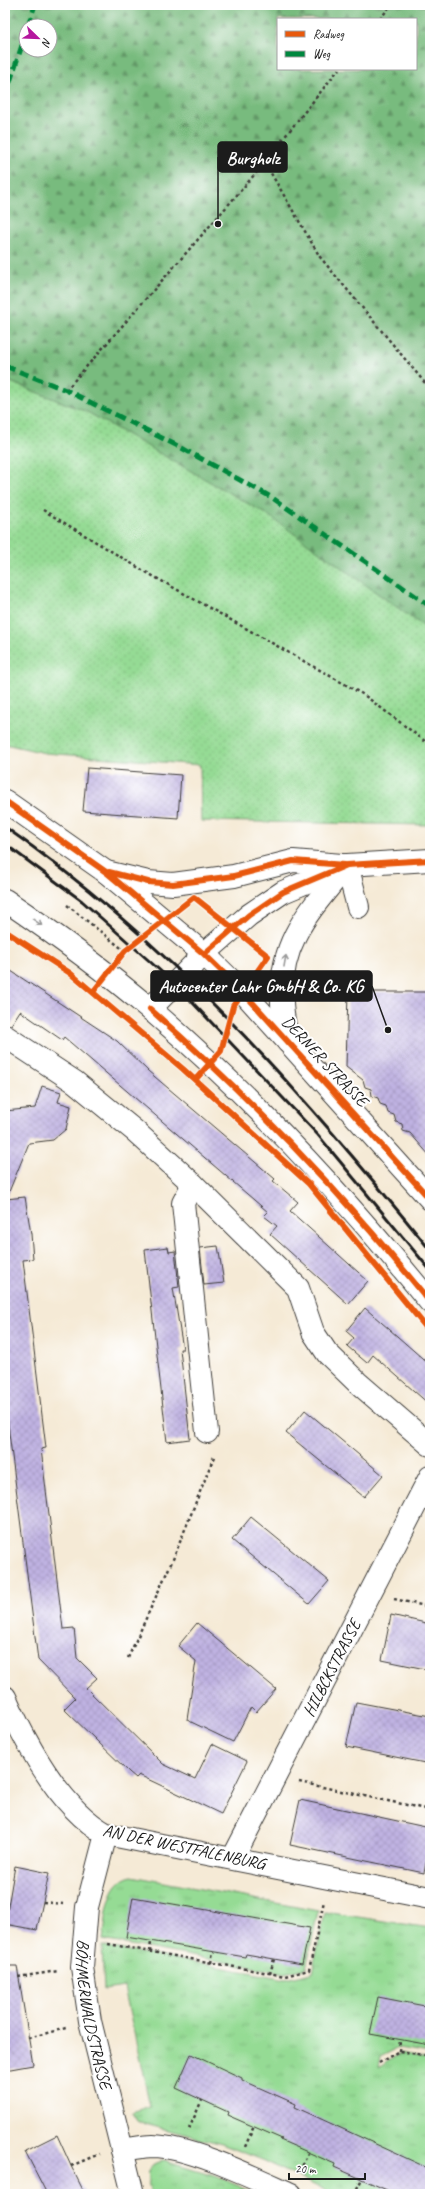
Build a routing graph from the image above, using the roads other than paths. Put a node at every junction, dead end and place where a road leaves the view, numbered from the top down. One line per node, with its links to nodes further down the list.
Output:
1 (5, 801): 4 (street, DERNER STRASSE)
2 (430, 860): 3 (street)
3 (347, 866): 4 (street); 6 (street); 7 (street); 10 (street, one-way to 3)
4 (106, 872): 7 (street, DERNER STRASSE)
5 (5, 900): 8 (street, one-way to 8)
6 (358, 907)
7 (204, 954): 8 (street); 10 (street, DERNER STRASSE)
8 (150, 1009): 13 (street)
9 (5, 1036): 11 (street)
10 (288, 1042): 12 (street, DERNER STRASSE)
11 (193, 1184): 14 (street); 15 (street)
12 (430, 1199)
13 (430, 1302)
14 (207, 1432)
15 (430, 1445)
16 (430, 1477): 19 (street, HILBCKSTRASSE)
17 (5, 1698): 18 (street, AN DER WESTFALENBURG)
18 (106, 1834): 19 (street, AN DER WESTFALENBURG); 21 (street, BÖHMERWALDSTRASSE)
19 (233, 1858): 20 (street, AN DER WESTFALENBURG)
20 (430, 1898)
21 (122, 2147): 22 (street, BÖHMERWALDSTRASSE); 23 (street)
22 (133, 2194)
23 (291, 2194)

